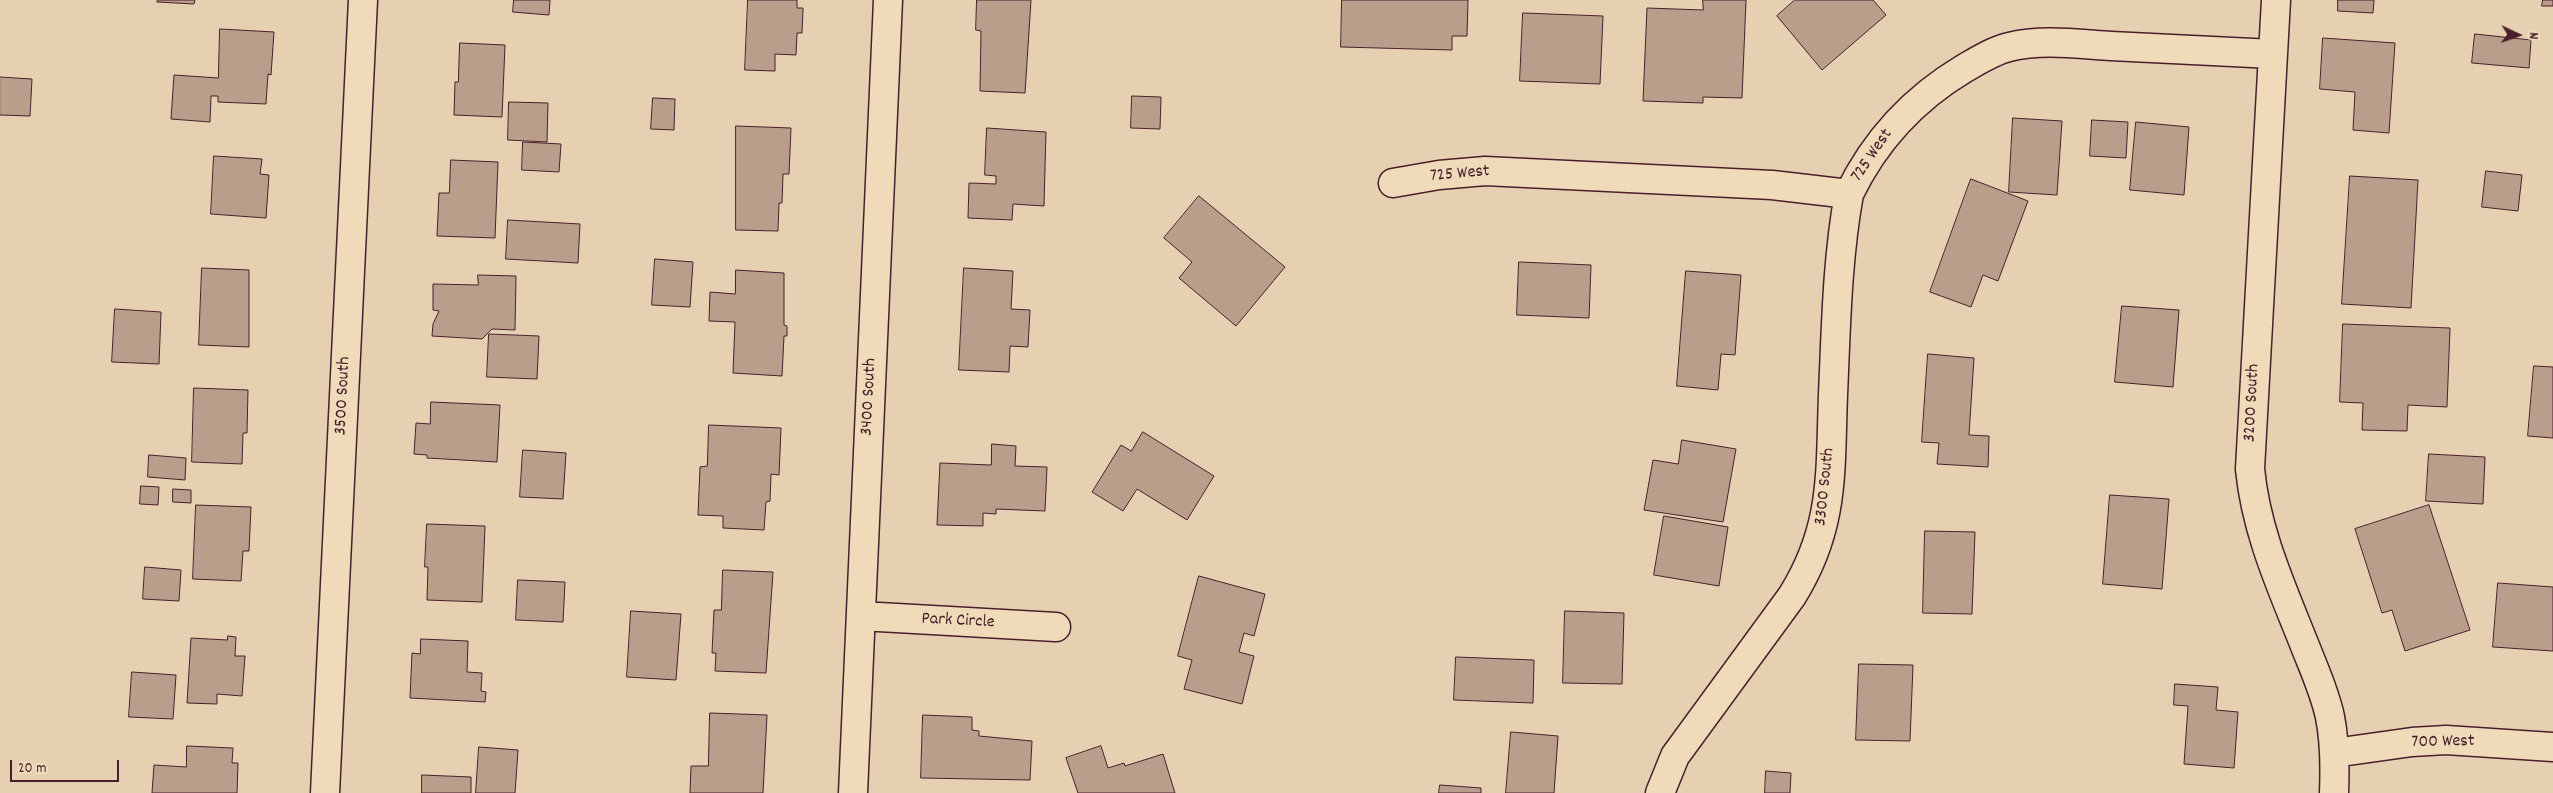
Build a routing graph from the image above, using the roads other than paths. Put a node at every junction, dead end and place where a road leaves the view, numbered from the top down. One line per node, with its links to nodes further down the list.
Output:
1 (363, 0): 11 (street, 3500 South)
2 (888, 0): 7 (street, 3400 South)
3 (2276, 0): 4 (street, 3200 South)
4 (2273, 54): 6 (street, 725 West); 10 (street, 3200 South)
5 (1393, 183): 6 (street, 725 West)
6 (1849, 194): 13 (street, 3300 South)
7 (861, 616): 8 (street, Park Circle); 12 (street, 3400 South)
8 (1056, 627)
9 (2553, 747): 10 (street, 700 West)
10 (2334, 754): 14 (street, 3200 South)
11 (325, 793)
12 (853, 793)
13 (1660, 793)
14 (2334, 793)

